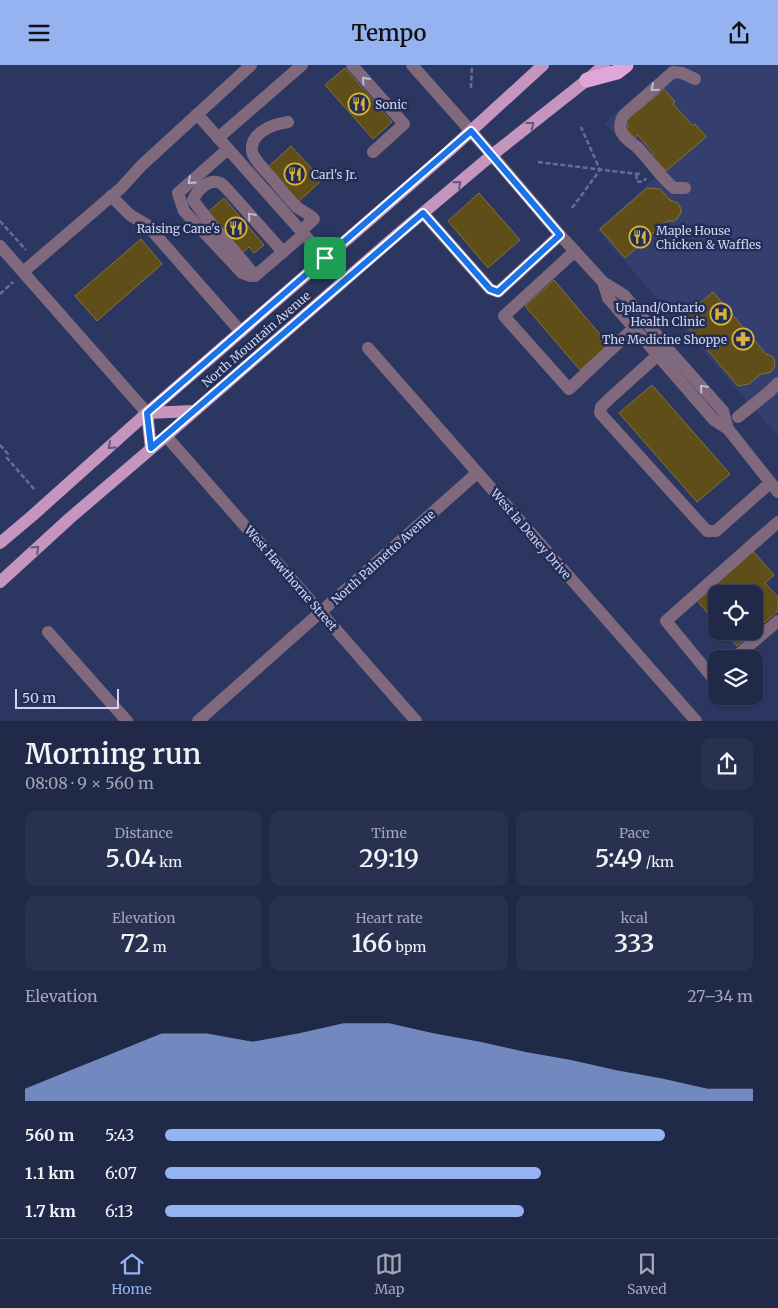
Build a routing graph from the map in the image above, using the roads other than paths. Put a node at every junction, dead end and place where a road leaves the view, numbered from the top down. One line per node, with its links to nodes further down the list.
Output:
1 (251, 65): 10 (street)
2 (302, 65): 13 (street)
3 (352, 65): 15 (street, one-way to 3)
4 (412, 65): 12 (street)
5 (543, 65): 12 (main road, North Mountain Avenue)
6 (604, 65): 9 (main road, North Mountain Avenue)
7 (626, 65): 9 (highway)
8 (695, 79): 17 (street, one-way to 17)
9 (587, 80): 16 (main road, North Mountain Avenue, one-way to 9)
10 (197, 114): 13 (street); 18 (street)
11 (288, 122): 20 (street)
12 (471, 131): 16 (street); 25 (main road, North Mountain Avenue)
13 (218, 138): 14 (street)
14 (228, 149): 20 (street); 27 (street, one-way to 27)
15 (373, 152)
16 (492, 155): 19 (main road, North Mountain Avenue, one-way to 16); 21 (street)
17 (685, 188)
18 (111, 196): 26 (street); 30 (street)
19 (423, 213): 21 (street); 34 (main road, North Mountain Avenue)
20 (302, 233): 24 (street); 25 (street)
21 (560, 235): 23 (street)
22 (0, 246): 26 (street)
23 (575, 251): 28 (street); 29 (street)
24 (283, 252): 27 (street); 27 (street, one-way to 27)
25 (325, 258): 30 (main road, North Mountain Avenue)
26 (23, 272): 35 (street)
27 (255, 276)
28 (603, 282): 29 (street); 37 (street, one-way to 28)
29 (634, 328): 32 (street)
30 (241, 332): 35 (main road, North Mountain Avenue)
31 (368, 348): 40 (street, West la Deney Drive)
32 (658, 355): 37 (street); 41 (street)
33 (778, 383): 36 (street)
34 (194, 411): 35 (main road); 38 (main road, North Mountain Avenue)
35 (147, 413): 39 (main road); 43 (main road, North Mountain Avenue, one-way to 43)
36 (738, 417)
37 (728, 429): 41 (street)
38 (166, 436): 39 (main road, North Mountain Avenue); 45 (street, West Hawthorne Street)
39 (151, 448): 44 (main road, North Mountain Avenue, one-way to 39)
40 (477, 473): 45 (street, North Palmetto Avenue); 53 (street, West la Deney Drive)
41 (774, 488)
42 (778, 522): 49 (street)
43 (0, 543)
44 (0, 582)
45 (320, 612): 51 (street, North Palmetto Avenue); 52 (street, West Hawthorne Street)
46 (778, 621): 48 (street)
47 (48, 632): 50 (street)
48 (744, 650)
49 (708, 672)
50 (126, 721)
51 (198, 721)
52 (416, 721)
53 (696, 721)

